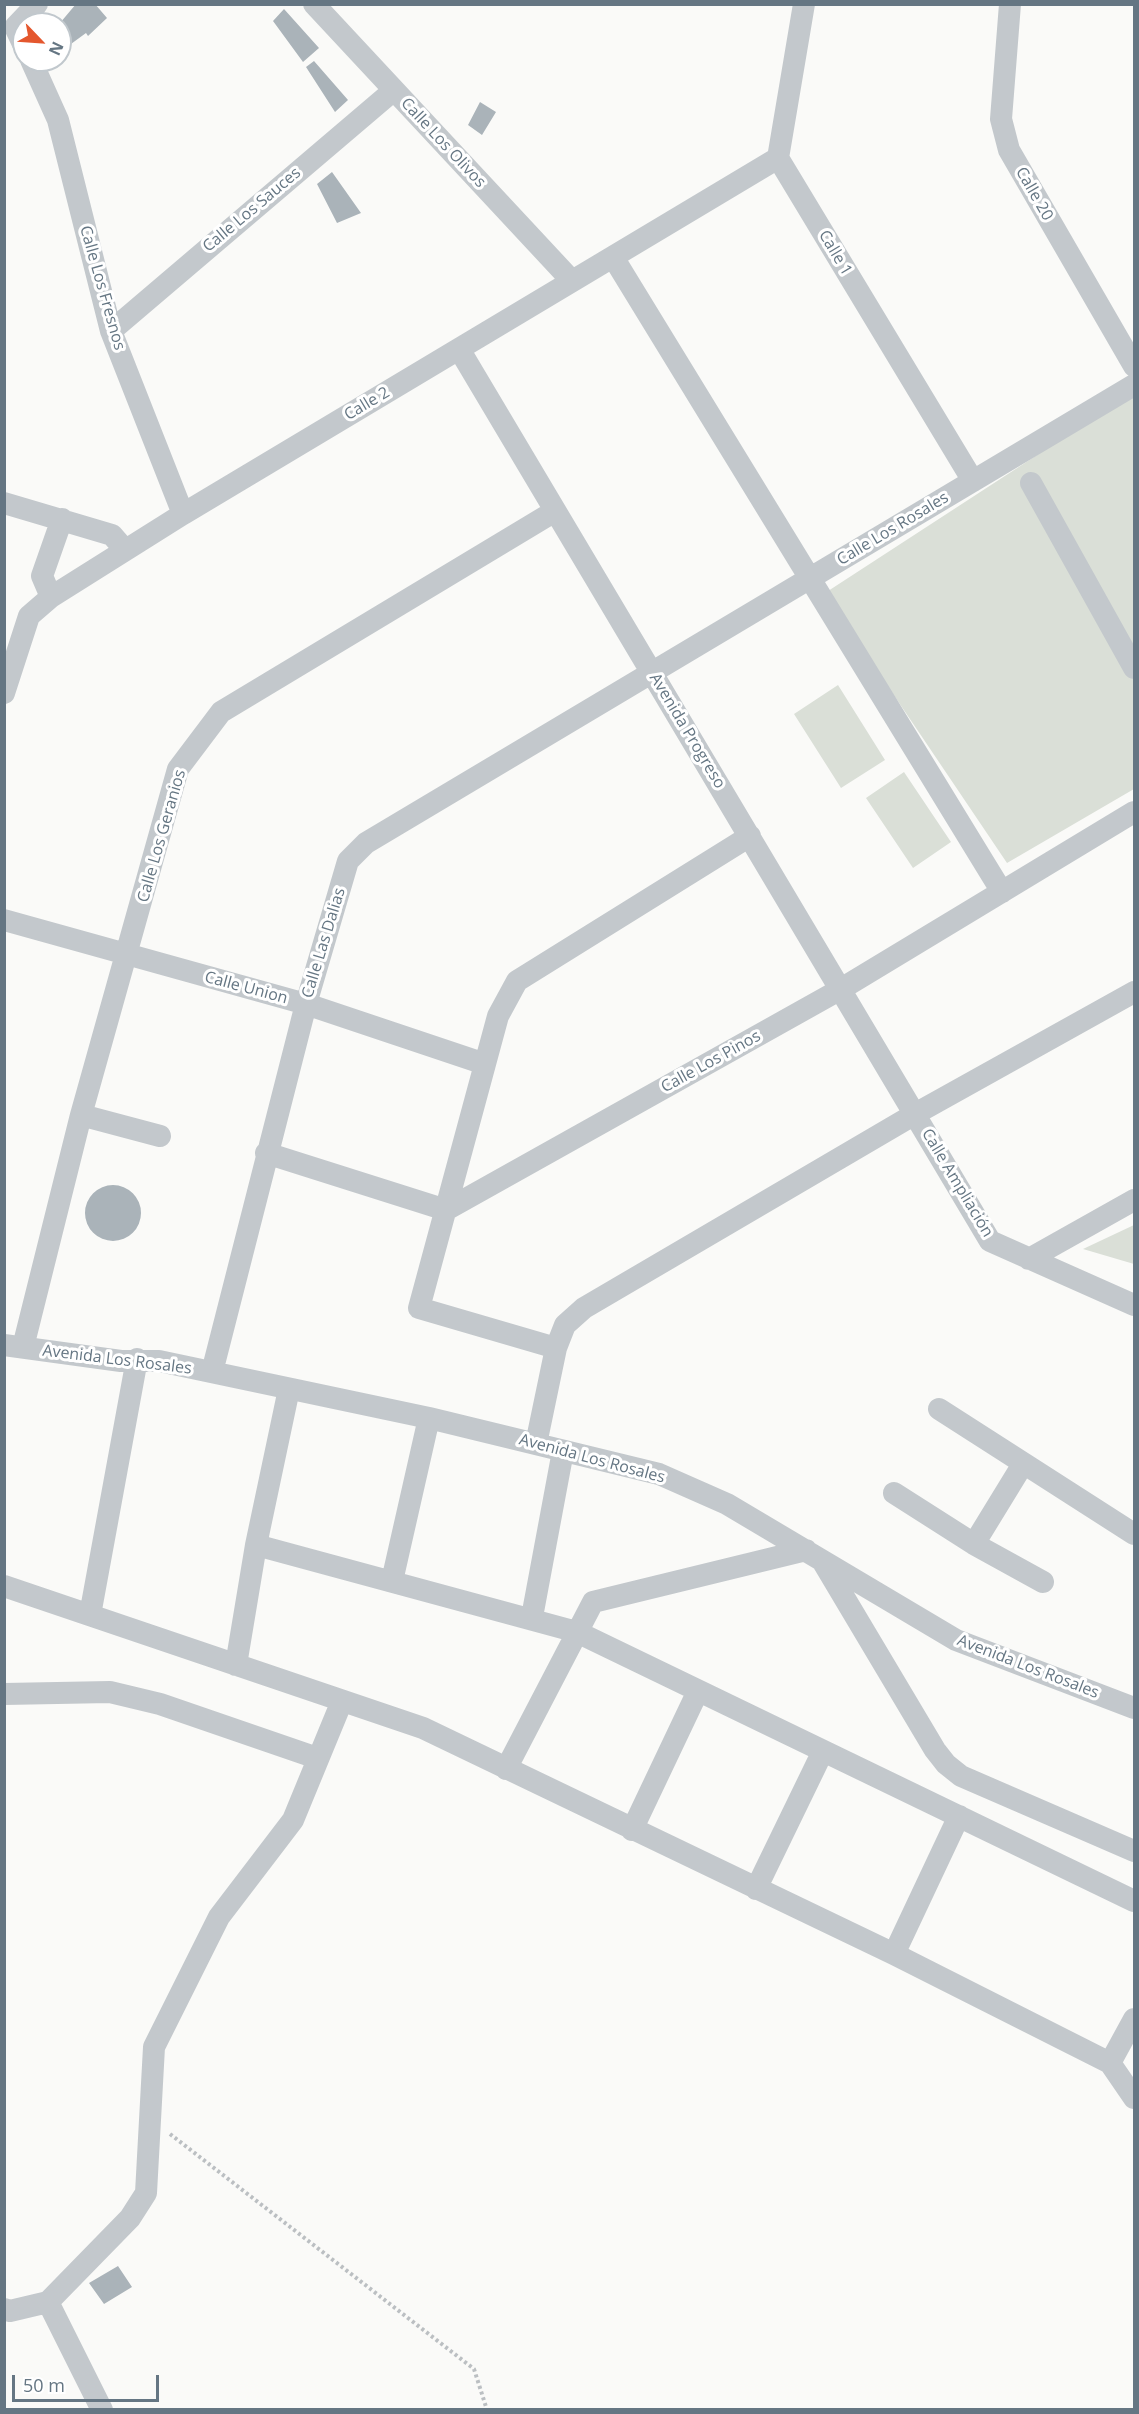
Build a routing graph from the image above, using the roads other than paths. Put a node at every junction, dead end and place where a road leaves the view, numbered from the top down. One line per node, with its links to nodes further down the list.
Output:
1 (314, 4): 5 (street, Calle Los Olivos)
2 (804, 4): 6 (street)
3 (1010, 4): 11 (street, Calle 20)
4 (36, 72): 9 (street, Calle Los Fresnos)
5 (394, 90): 8 (street, Calle Los Olivos); 9 (street, Calle Los Sauces)
6 (778, 158): 7 (street, Calle 2); 13 (street, Calle 1)
7 (613, 257): 8 (street, Calle 2); 20 (street)
8 (572, 281): 10 (street, Calle 2)
9 (111, 331): 17 (street, Calle Los Fresnos)
10 (459, 349): 16 (street, Avenida Progreso); 17 (street, Calle 2)
11 (1134, 366)
12 (1134, 385): 13 (street, Calle Los Rosales)
13 (973, 481): 20 (street, Calle Los Rosales)
14 (1031, 483): 22 (street)
15 (4, 503): 18 (street)
16 (555, 511): 23 (street, Avenida Progreso); 29 (street, Calle Los Geranios)
17 (183, 514): 19 (street, Calle 2)
18 (62, 519): 19 (street); 21 (street)
19 (126, 550): 21 (street, Calle 2)
20 (810, 578): 23 (street, Calle Los Rosales); 27 (street)
21 (51, 597): 24 (street, Calle 2)
22 (1134, 668)
23 (652, 672): 26 (street, Avenida Progreso); 32 (street, Calle Las Dalias)
24 (4, 693)
25 (1134, 812): 27 (street, Calle Los Pinos)
26 (750, 836): 30 (street, Avenida Progreso); 33 (street)
27 (1002, 891): 30 (street, Calle Los Pinos)
28 (4, 920): 29 (street, Calle Union)
29 (128, 955): 32 (street, Calle Union); 35 (street, Calle Los Geranios)
30 (841, 988): 34 (street, Avenida Progreso); 39 (street, Calle Los Pinos)
31 (1134, 992): 34 (street)
32 (306, 1004): 33 (street, Calle Union); 37 (street, Calle Las Dalias)
33 (485, 1064): 39 (street)
34 (915, 1114): 40 (street, Calle Ampliación); 43 (street)
35 (81, 1115): 36 (street); 42 (street, Calle Los Geranios)
36 (160, 1136)
37 (266, 1153): 39 (street); 45 (street, Calle Las Dalias)
38 (1134, 1200): 40 (street)
39 (446, 1210): 43 (street)
40 (1029, 1259): 41 (street, Calle Ampliación)
41 (1134, 1305)
42 (14, 1346): 44 (street, Avenida Los Rosales)
43 (556, 1348): 49 (street)
44 (137, 1359): 45 (street, Avenida Los Rosales); 60 (street)
45 (212, 1372): 46 (street, Avenida Los Rosales)
46 (289, 1389): 48 (street, Avenida Los Rosales); 55 (street)
47 (939, 1409): 51 (street)
48 (429, 1418): 49 (street, Avenida Los Rosales); 57 (street)
49 (536, 1444): 50 (street, Avenida Los Rosales)
50 (562, 1450): 56 (street, Avenida Los Rosales); 61 (street)
51 (1023, 1464): 53 (street); 54 (street)
52 (894, 1493): 54 (street)
53 (1134, 1534)
54 (974, 1544): 58 (street)
55 (256, 1545): 57 (street); 63 (street)
56 (813, 1554): 62 (street); 67 (street, Avenida Los Rosales); 73 (street)
57 (392, 1581): 61 (street)
58 (1044, 1582)
59 (4, 1586): 60 (street)
60 (90, 1615): 63 (street)
61 (532, 1617): 62 (street)
62 (577, 1632): 64 (street); 70 (street)
63 (236, 1665): 66 (street)
64 (698, 1691): 68 (street); 72 (street)
65 (4, 1694): 69 (street)
66 (342, 1701): 69 (street); 70 (street)
67 (1134, 1708)
68 (823, 1751): 71 (street); 74 (street)
69 (317, 1758): 80 (street)
70 (506, 1769): 72 (street)
71 (959, 1816): 75 (street); 76 (street)
72 (632, 1830): 74 (street)
73 (1134, 1851)
74 (756, 1889): 76 (street)
75 (1134, 1901)
76 (894, 1954): 78 (street)
77 (1134, 2019): 78 (street)
78 (1110, 2063): 79 (street)
79 (1134, 2097)
80 (48, 2302): 81 (street); 82 (street)
81 (6, 2312)
82 (101, 2409)

